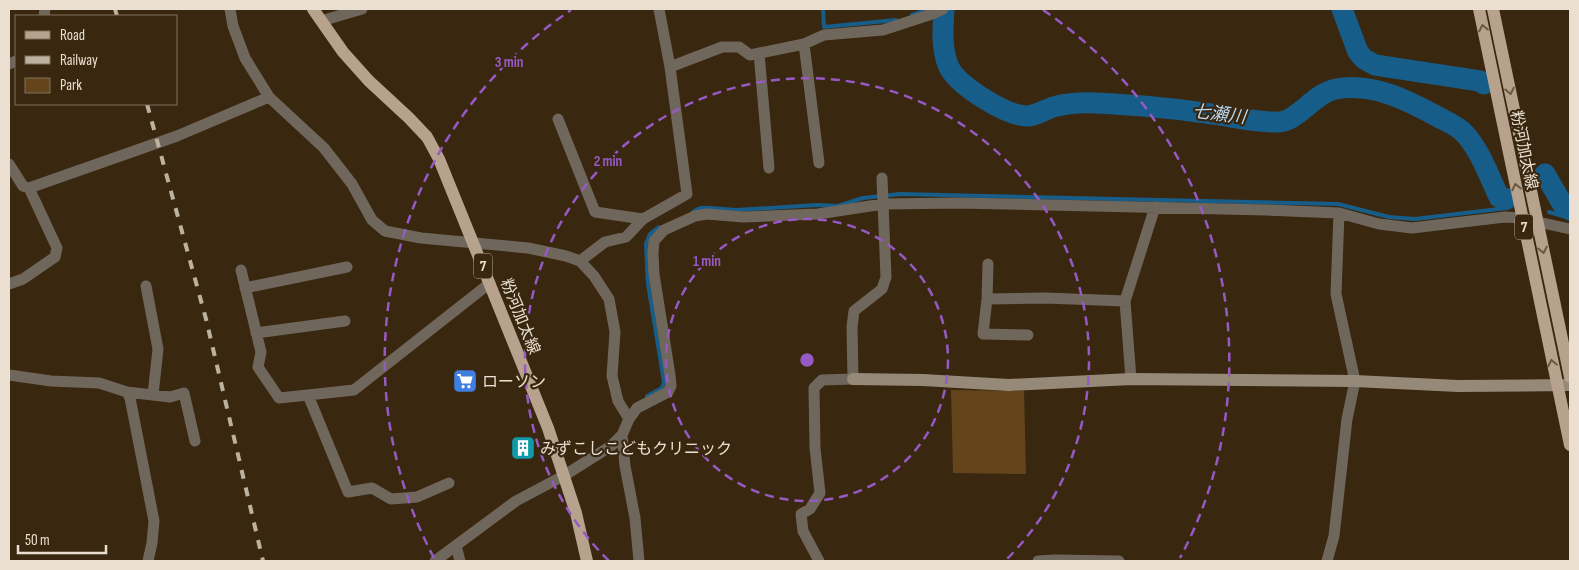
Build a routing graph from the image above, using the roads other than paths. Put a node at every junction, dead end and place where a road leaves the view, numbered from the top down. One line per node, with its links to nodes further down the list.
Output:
1 (230, 9): 12 (street)
2 (313, 9): 8 (main road, 粉河加太線 / 7)
3 (362, 9): 8 (street)
4 (659, 9): 11 (street)
5 (1480, 9): 22 (main road, 粉河加太線 / 7, one-way to 5)
6 (1493, 9): 24 (main road, 粉河加太線 / 7, one-way to 24)
7 (938, 12): 9 (street)
8 (321, 21): 26 (main road, 粉河加太線 / 7)
9 (804, 44): 10 (street); 15 (street)
10 (759, 53): 11 (street); 16 (street)
11 (670, 67): 23 (street)
12 (269, 97): 18 (street); 26 (street)
13 (558, 119): 23 (street)
14 (9, 164): 18 (street)
15 (819, 164)
16 (769, 168)
17 (882, 178): 19 (street)
18 (29, 188): 32 (street)
19 (883, 201): 20 (street); 42 (street); 50 (street)
20 (1154, 207): 21 (street); 36 (street)
21 (1339, 213): 22 (street); 44 (street)
22 (1522, 218): 45 (main road, 粉河加太線 / 7, one-way to 22)
23 (643, 219): 27 (street)
24 (1538, 222): 25 (street); 41 (main road, 粉河加太線 / 7, one-way to 41)
25 (1570, 228)
26 (474, 243): 27 (street); 31 (main road, 粉河加太線 / 7)
27 (580, 261): 50 (street)
28 (988, 264): 35 (street)
29 (347, 267): 34 (street)
30 (240, 270): 34 (street)
31 (490, 283): 49 (street); 54 (main road, 粉河加太線 / 7)
32 (9, 284)
33 (146, 286): 48 (street)
34 (245, 288): 38 (street)
35 (987, 299): 36 (street); 39 (street)
36 (1125, 302): 43 (street)
37 (345, 321): 38 (street)
38 (256, 332): 49 (street)
39 (1028, 335)
40 (9, 376): 47 (street)
41 (1570, 377)
42 (853, 379): 43 (street); 62 (street)
43 (1131, 379): 44 (street)
44 (1355, 381): 45 (street); 66 (street)
45 (1557, 385): 46 (street); 53 (main road, 粉河加太線 / 7)
46 (1570, 385)
47 (127, 392): 48 (street); 57 (street)
48 (153, 395): 52 (street)
49 (308, 395): 55 (street)
50 (629, 420): 51 (street)
51 (622, 435): 54 (street); 61 (street)
52 (195, 441)
53 (1570, 445)
54 (565, 475): 56 (street); 60 (main road, 粉河加太線 / 7)
55 (450, 483)
56 (456, 546): 58 (street); 59 (street)
57 (148, 561)
58 (435, 561)
59 (460, 561)
60 (587, 561)
61 (639, 561)
62 (819, 561): 63 (street)
63 (824, 561)
64 (1038, 561): 65 (street)
65 (1120, 561)
66 (1327, 561)

